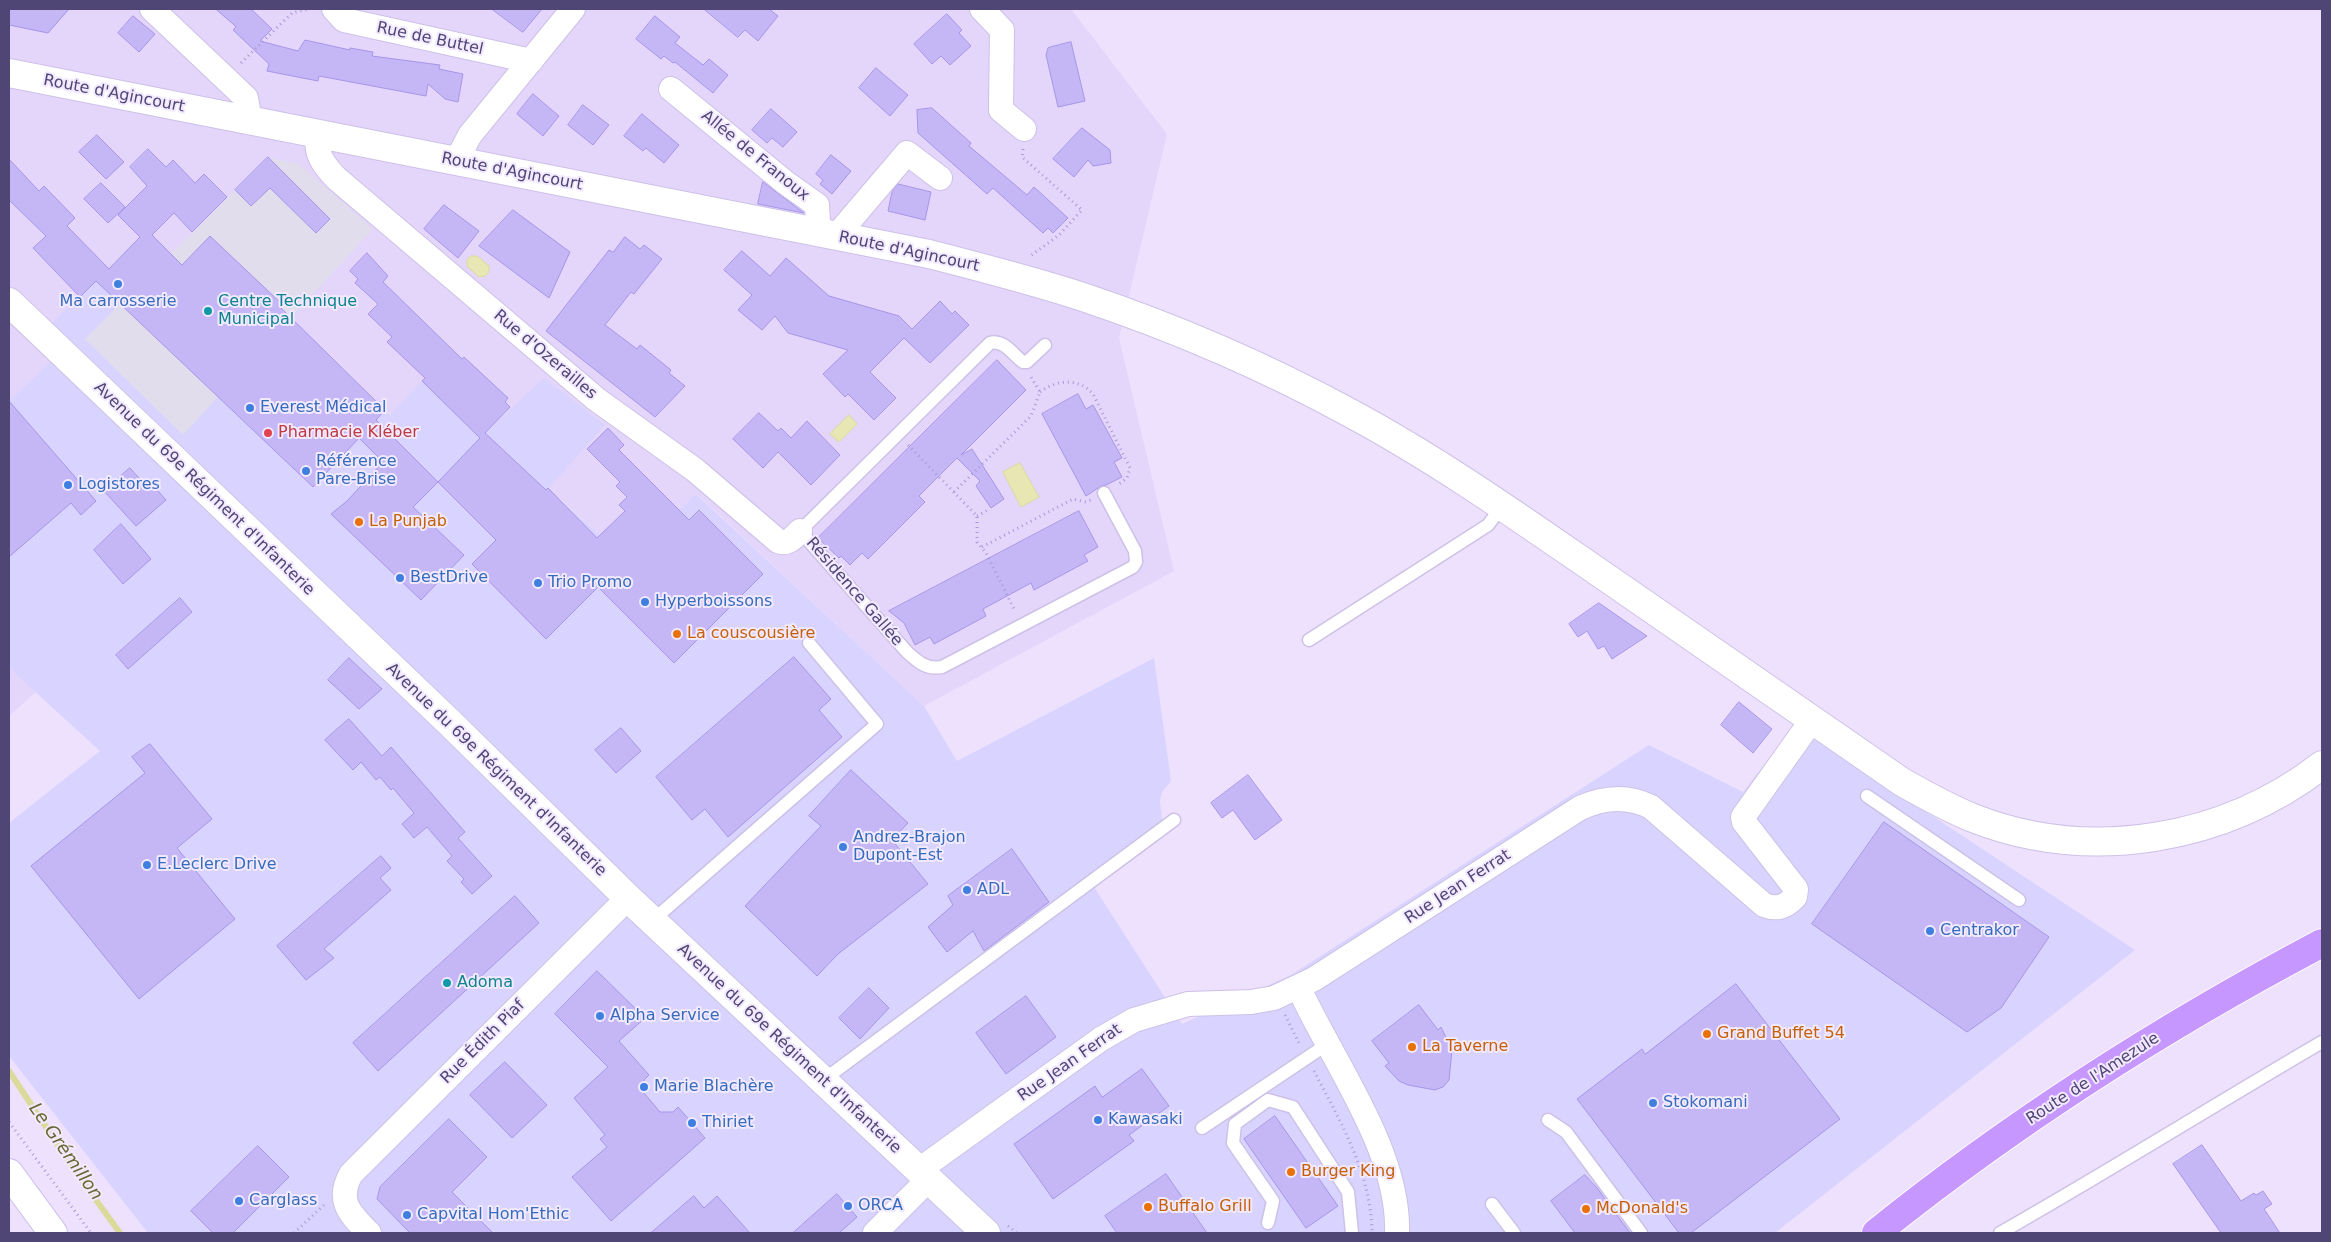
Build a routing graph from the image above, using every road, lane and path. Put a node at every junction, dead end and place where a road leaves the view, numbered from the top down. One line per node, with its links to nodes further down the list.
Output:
1 (152, 9): 8 (street)
2 (310, 9): 8 (path)
3 (334, 9): 6 (street, Rue de Buttel)
4 (573, 9): 6 (street)
5 (982, 9): 11 (street)
6 (530, 61): 13 (street)
7 (9, 74): 10 (street, Route d'Agincourt)
8 (226, 78): 10 (street)
9 (672, 89): 15 (street, Allée de Franoux)
10 (250, 121): 12 (street, Route d'Agincourt)
11 (1024, 129): 17 (path)
12 (318, 135): 13 (street, Route d'Agincourt); 28 (street, Rue d'Ozerailles)
13 (459, 161): 15 (street, Route d'Agincourt)
14 (940, 178): 16 (street)
15 (815, 232): 16 (street, Route d'Agincourt)
16 (842, 237): 17 (street, Route d'Agincourt)
17 (1013, 276): 25 (street, Route d'Agincourt)
18 (9, 302): 37 (street, Avenue du 69e Régiment d'Infanterie)
19 (1044, 345): 20 (lane)
20 (1027, 362): 21 (path); 22 (lane, Résidence Gallée)
21 (1040, 392): 23 (path); 24 (path)
22 (897, 434): 23 (path); 28 (lane, Résidence Gallée)
23 (954, 492): 27 (path)
24 (1104, 493): 29 (path); 30 (lane, Résidence Gallée)
25 (1502, 506): 31 (lane); 33 (street, Route d'Agincourt)
26 (988, 510): 27 (path)
27 (977, 516): 29 (path)
28 (800, 531): 30 (lane, Résidence Gallée)
29 (982, 547): 30 (path)
30 (1022, 625)
31 (1309, 640)
32 (808, 644): 39 (lane)
33 (1812, 720): 34 (street, Route d'Agincourt); 41 (street, Rue Jean Ferrat)
34 (2322, 765)
35 (1867, 796): 38 (lane)
36 (1174, 820): 45 (lane)
37 (628, 898): 39 (street, Avenue du 69e Régiment d'Infanterie); 51 (street, Rue Édith Piaf)
38 (2020, 900)
39 (652, 921): 45 (street, Avenue du 69e Régiment d'Infanterie)
40 (2322, 943): 66 (main road, Route de l'Amezule)
41 (1288, 998): 43 (street); 44 (path); 50 (street, Rue Jean Ferrat)
42 (2322, 1042): 67 (lane)
43 (1326, 1045): 44 (lane); 63 (street)
44 (1306, 1057): 48 (lane); 62 (path)
45 (822, 1081): 50 (street, Avenue du 69e Régiment d'Infanterie)
46 (1548, 1120): 65 (lane)
47 (9, 1122): 56 (path)
48 (1202, 1128)
49 (9, 1173): 55 (street)
50 (923, 1175): 54 (street, Avenue du 69e Régiment d'Infanterie); 59 (street, Rue Jean Ferrat)
51 (344, 1190): 57 (path); 58 (street)
52 (1492, 1204): 64 (lane)
53 (1268, 1224): 61 (lane)
54 (994, 1227): 60 (path)
55 (53, 1233)
56 (91, 1233)
57 (294, 1233)
58 (369, 1233)
59 (875, 1233)
60 (1017, 1233)
61 (1352, 1233)
62 (1372, 1233)
63 (1397, 1233)
64 (1514, 1233)
65 (1640, 1233)
66 (1876, 1233)
67 (2000, 1233)

